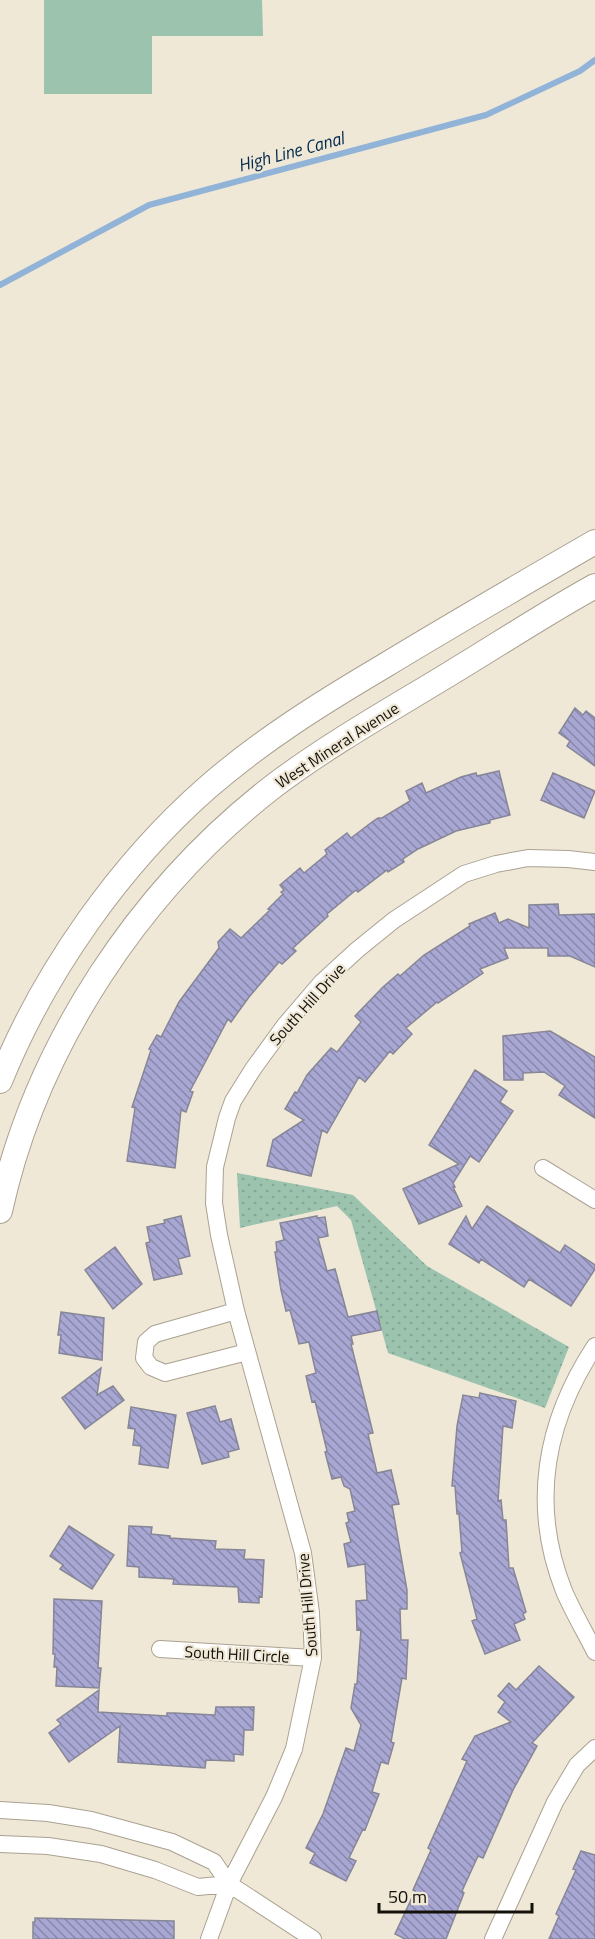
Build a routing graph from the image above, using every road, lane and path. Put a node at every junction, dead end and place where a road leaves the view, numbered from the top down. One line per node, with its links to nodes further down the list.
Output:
1 (595, 542): 4 (main road)
2 (595, 586): 7 (main road, West Mineral Avenue)
3 (595, 862): 8 (street, South Hill Drive)
4 (0, 1080)
5 (543, 1168): 6 (street)
6 (595, 1200)
7 (0, 1211)
8 (236, 1311): 10 (street, South Hill Drive); 10 (street)
9 (595, 1346): 12 (street)
10 (247, 1352): 13 (street, South Hill Drive)
11 (160, 1649): 13 (street, South Hill Circle)
12 (595, 1652)
13 (313, 1658): 17 (street, South Hill Drive)
14 (595, 1748): 20 (street)
15 (0, 1810): 17 (street)
16 (0, 1844): 17 (street)
17 (229, 1884): 18 (street, South Hill Drive); 19 (street)
18 (209, 1939)
19 (313, 1939)
20 (493, 1939)

